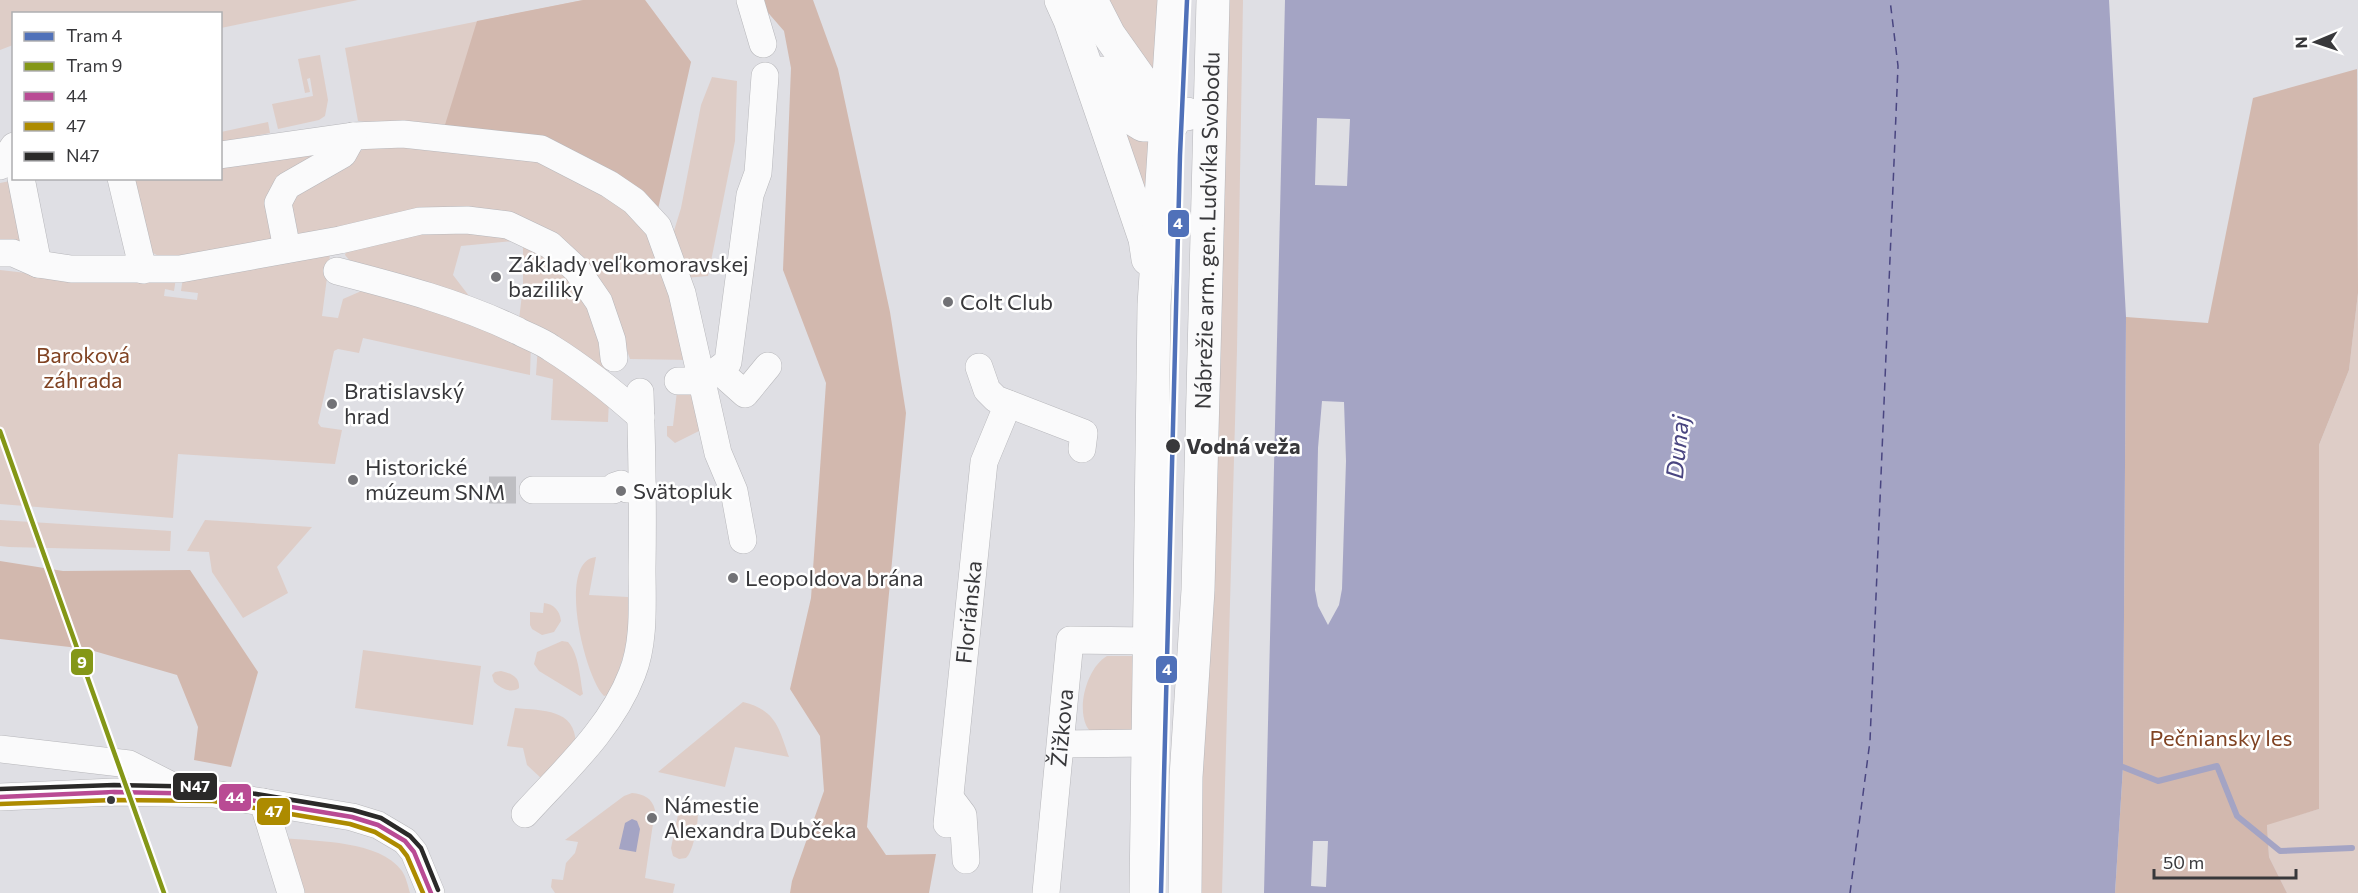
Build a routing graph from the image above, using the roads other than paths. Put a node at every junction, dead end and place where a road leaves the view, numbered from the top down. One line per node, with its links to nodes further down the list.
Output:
1 (750, 0): 5 (street)
2 (1174, 0): 8 (main road, Nábrežie arm. gen. Ludvíka Svobodu)
3 (1213, 0): 7 (main road, Nábrežie arm. gen. Ludvíka Svobodu)
4 (1074, 7): 8 (main road); 21 (main road)
5 (763, 44)
6 (765, 76): 25 (street)
7 (1211, 94): 8 (main road); 13 (main road, Nábrežie arm. gen. Ludvíka Svobodu)
8 (1166, 117): 13 (main road); 21 (main road, Nábrežie arm. gen. Ludvíka Svobodu)
9 (353, 135): 11 (street); 16 (street); 25 (street)
10 (12, 149): 12 (street)
11 (222, 155)
12 (0, 166)
13 (1208, 178): 46 (main road, Nábrežie arm. gen. Ludvíka Svobodu)
14 (21, 180): 18 (street)
15 (121, 180): 19 (street)
16 (287, 249): 19 (street); 22 (street)
17 (0, 253): 18 (street)
18 (38, 264): 19 (street)
19 (143, 270)
20 (337, 271): 28 (street)
21 (1154, 305): 31 (main road, Nábrežie arm. gen. Ludvíka Svobodu)
22 (614, 358)
23 (768, 366): 25 (street)
24 (979, 367): 26 (street)
25 (700, 377): 30 (street)
26 (1008, 404): 27 (street); 37 (street, Floriánska)
27 (1082, 449)
28 (628, 489): 29 (street); 39 (street)
29 (532, 490)
30 (743, 540)
31 (1149, 641): 32 (main road, Nábrežie arm. gen. Ludvíka Svobodu); 33 (street, Žižkova)
32 (1150, 743): 33 (street); 45 (main road, Nábrežie arm. gen. Ludvíka Svobodu)
33 (1061, 744): 44 (street, Žižkova)
34 (0, 748): 35 (street)
35 (185, 793): 36 (street); 38 (street)
36 (0, 797)
37 (957, 799): 40 (street, Floriánska); 41 (street)
38 (263, 802): 42 (street); 43 (street)
39 (525, 814)
40 (947, 824)
41 (966, 860)
42 (431, 891)
43 (291, 893)
44 (1046, 893)
45 (1146, 893)
46 (1185, 893)

